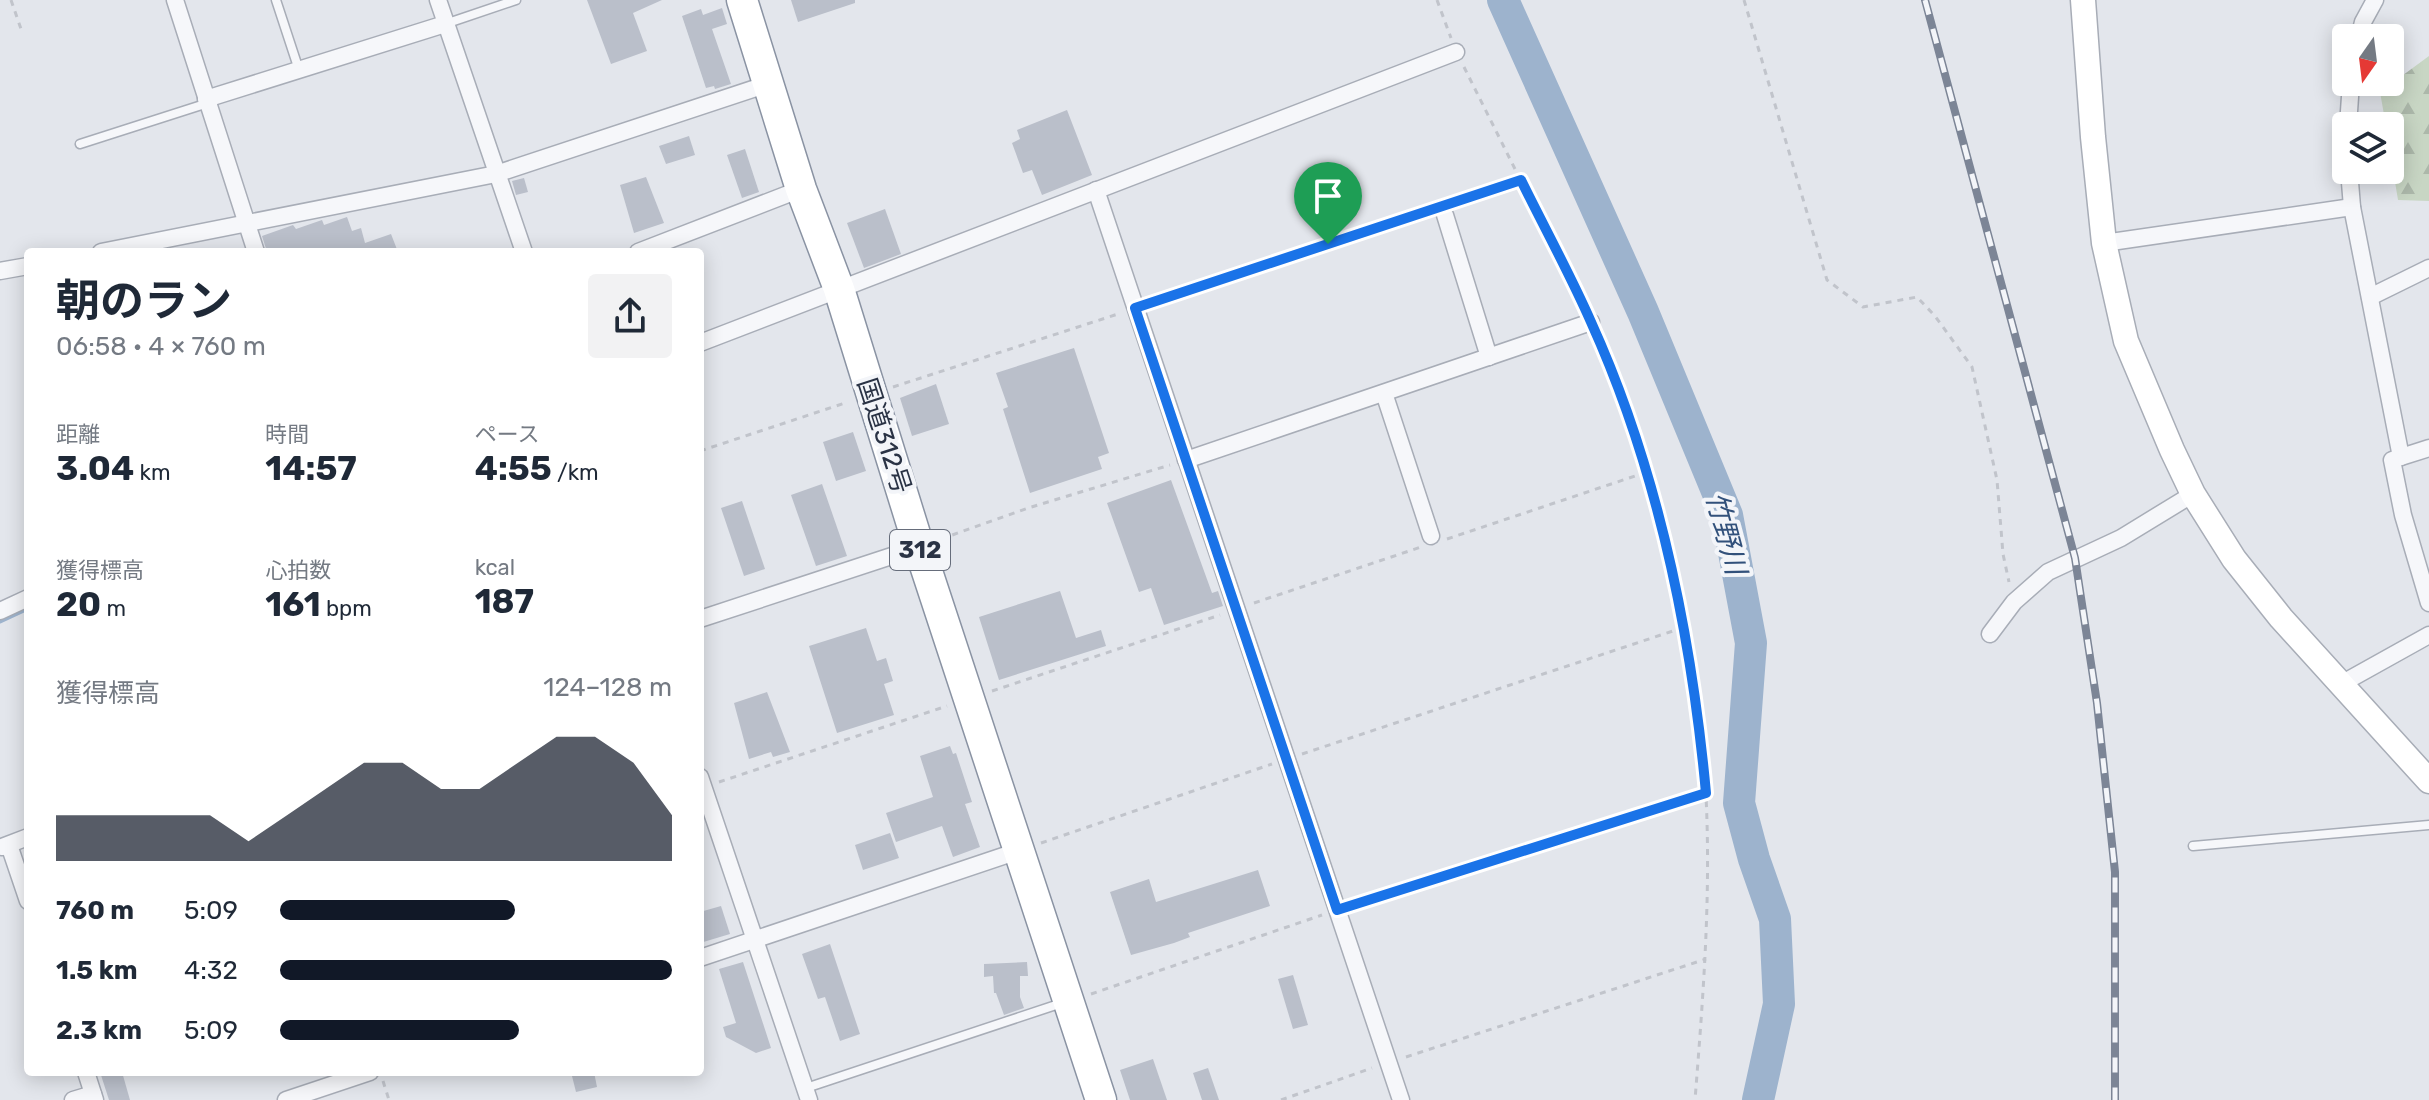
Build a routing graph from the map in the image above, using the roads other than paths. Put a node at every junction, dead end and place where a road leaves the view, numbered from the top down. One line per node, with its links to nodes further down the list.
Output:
1 (175, 0): 13 (street)
2 (276, 0): 11 (lane)
3 (438, 0): 8 (street)
4 (516, 0): 8 (lane)
5 (742, 0): 12 (highway, 国道312号 / 312)
6 (2083, 0): 22 (street)
7 (2375, 0): 9 (street)
8 (445, 24): 11 (street); 15 (street)
9 (2362, 24)
10 (1456, 52): 18 (street)
11 (299, 70): 13 (street)
12 (768, 84): 15 (street); 17 (highway, 国道312号 / 312)
13 (207, 101): 14 (lane); 21 (street)
14 (80, 144)
15 (496, 174): 21 (street); 25 (street)
16 (2350, 184): 19 (street)
17 (801, 189): 26 (street); 30 (highway, 国道312号 / 312)
18 (1096, 190): 30 (street); 38 (street)
19 (2352, 207): 22 (street); 31 (street)
20 (1441, 210): 34 (street)
21 (246, 223): 23 (street); 24 (street)
22 (2104, 243): 39 (street)
23 (121, 248)
24 (255, 248)
25 (523, 248)
26 (648, 248)
27 (24, 267): 29 (street)
28 (2429, 268): 31 (street)
29 (0, 271)
30 (839, 289): 33 (street); 41 (highway, 国道312号 / 312)
31 (2370, 297): 37 (street)
32 (1591, 322): 34 (street)
33 (704, 341)
34 (1489, 357): 35 (street)
35 (1384, 393): 38 (street); 40 (street)
36 (2429, 448): 37 (street)
37 (2401, 457): 43 (street)
38 (1186, 460): 67 (street)
39 (2193, 494): 46 (street); 48 (street)
40 (1433, 541)
41 (919, 547): 45 (street); 55 (highway, 国道312号 / 312)
42 (24, 600): 44 (street)
43 (2429, 603)
44 (0, 611)
45 (704, 618)
46 (1990, 634)
47 (2429, 635): 48 (street)
48 (2341, 684): 49 (street)
49 (2429, 781)
50 (704, 788): 57 (street)
51 (2429, 825): 54 (lane)
52 (24, 838): 53 (street)
53 (4, 846): 56 (street)
54 (2193, 846)
55 (1018, 851): 57 (street); 59 (highway, 国道312号 / 312)
56 (24, 892)
57 (755, 939): 58 (street); 62 (street)
58 (704, 957)
59 (1068, 1001): 62 (lane); 66 (highway, 国道312号 / 312)
60 (87, 1076): 63 (street)
61 (358, 1076): 65 (street)
62 (807, 1094)
63 (94, 1097): 64 (street)
64 (73, 1100)
65 (286, 1100)
66 (1101, 1100)
67 (1401, 1100)

